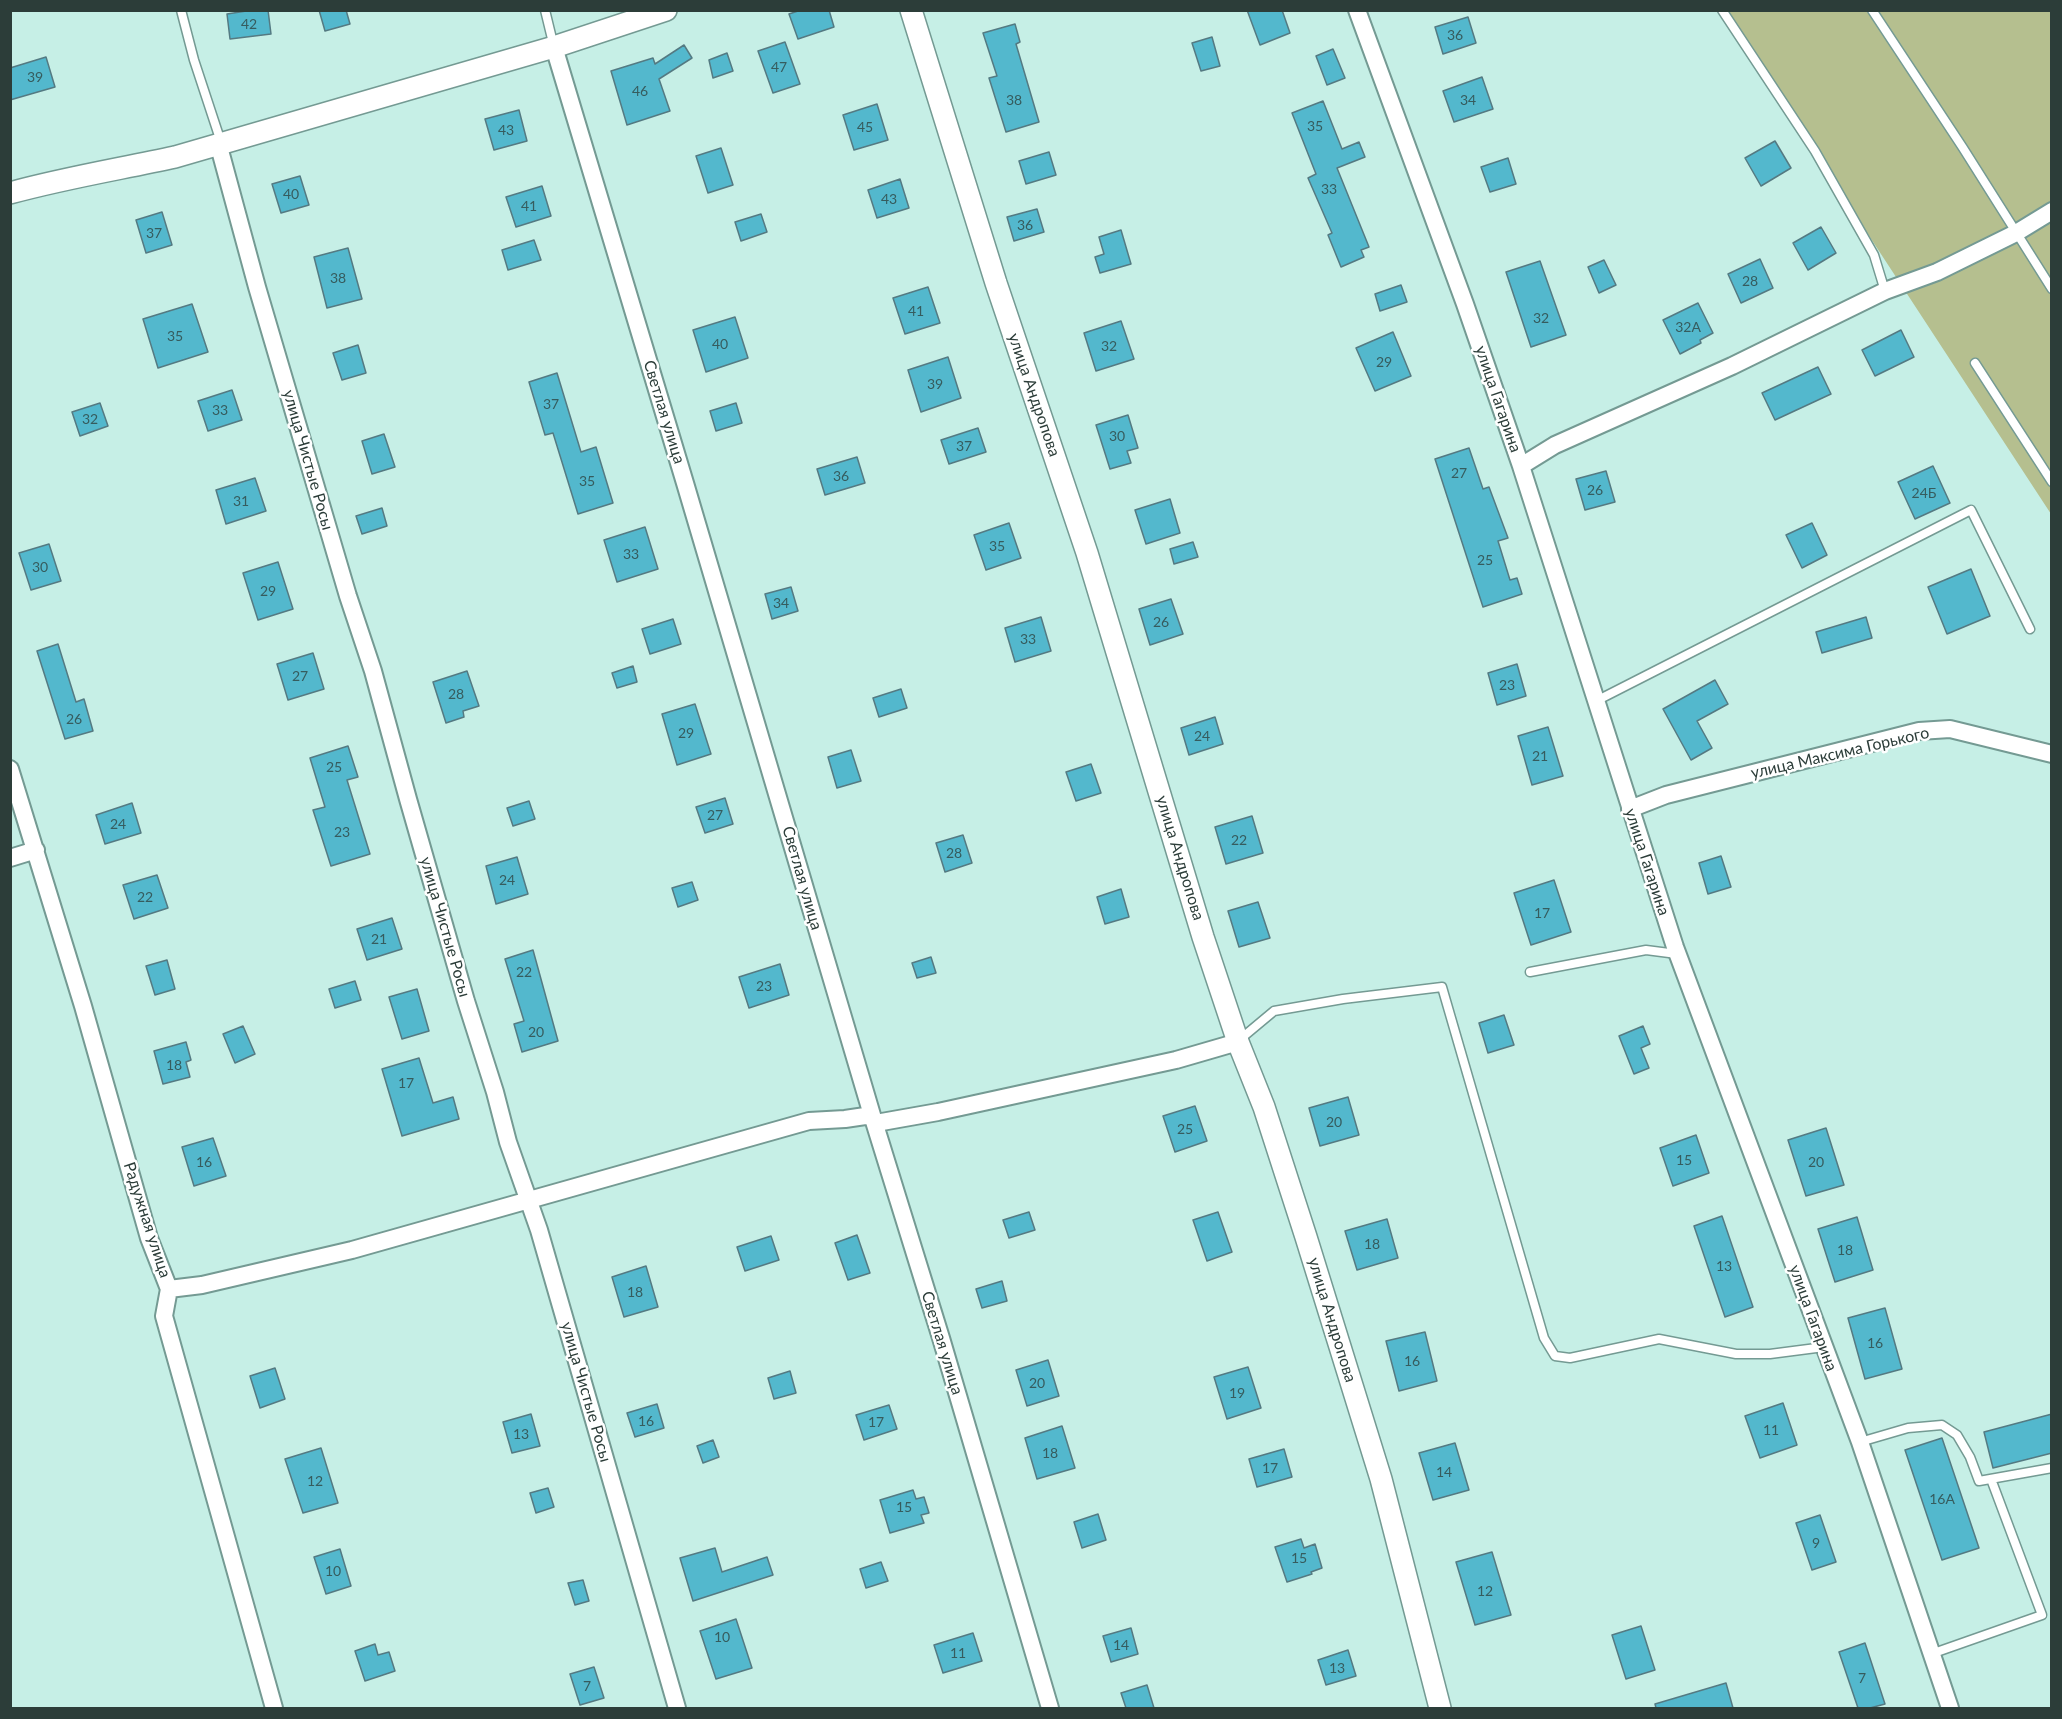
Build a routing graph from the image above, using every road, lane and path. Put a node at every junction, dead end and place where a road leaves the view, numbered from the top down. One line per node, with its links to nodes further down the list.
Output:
1 (181, 10): 9 (lane)
2 (545, 10): 8 (lane)
3 (666, 10): 8 (street)
4 (911, 10): 27 (street, улица Андропова)
5 (1357, 10): 16 (street, улица Гагарина)
6 (1722, 10): 14 (lane)
7 (1872, 10): 12 (lane)
8 (554, 48): 9 (street); 28 (street, Светлая улица)
9 (220, 143): 10 (street); 29 (street, улица Чистые Росы)
10 (10, 193)
11 (2052, 211): 12 (street)
12 (2016, 233): 13 (lane); 14 (street)
13 (2052, 289)
14 (1885, 291): 16 (street)
15 (1975, 363): 17 (lane)
16 (1521, 466): 19 (street, улица Гагарина)
17 (2052, 483)
18 (2030, 629): 19 (lane)
19 (1596, 701): 22 (street, улица Гагарина)
20 (2052, 754): 22 (street, улица Максима Горького)
21 (10, 769): 23 (street, Радужная улица)
22 (1630, 809): 25 (street, улица Гагарина)
23 (36, 850): 24 (street); 30 (street, Радужная улица)
24 (10, 858)
25 (1678, 954): 26 (lane); 31 (street, улица Гагарина)
26 (1530, 972)
27 (1238, 1042): 28 (street); 31 (lane); 39 (street, улица Андропова)
28 (874, 1119): 29 (street); 38 (street, Светлая улица)
29 (528, 1200): 30 (street); 37 (street, улица Чистые Росы)
30 (169, 1289): 36 (street, Радужная улица)
31 (1824, 1347): 32 (street, улица Гагарина)
32 (1860, 1442): 34 (lane); 35 (street, улица Гагарина)
33 (2052, 1468): 34 (lane)
34 (1991, 1479): 35 (lane)
35 (1930, 1654): 40 (street, улица Гагарина)
36 (274, 1708)
37 (677, 1708)
38 (1050, 1708)
39 (1440, 1708)
40 (1950, 1708)

